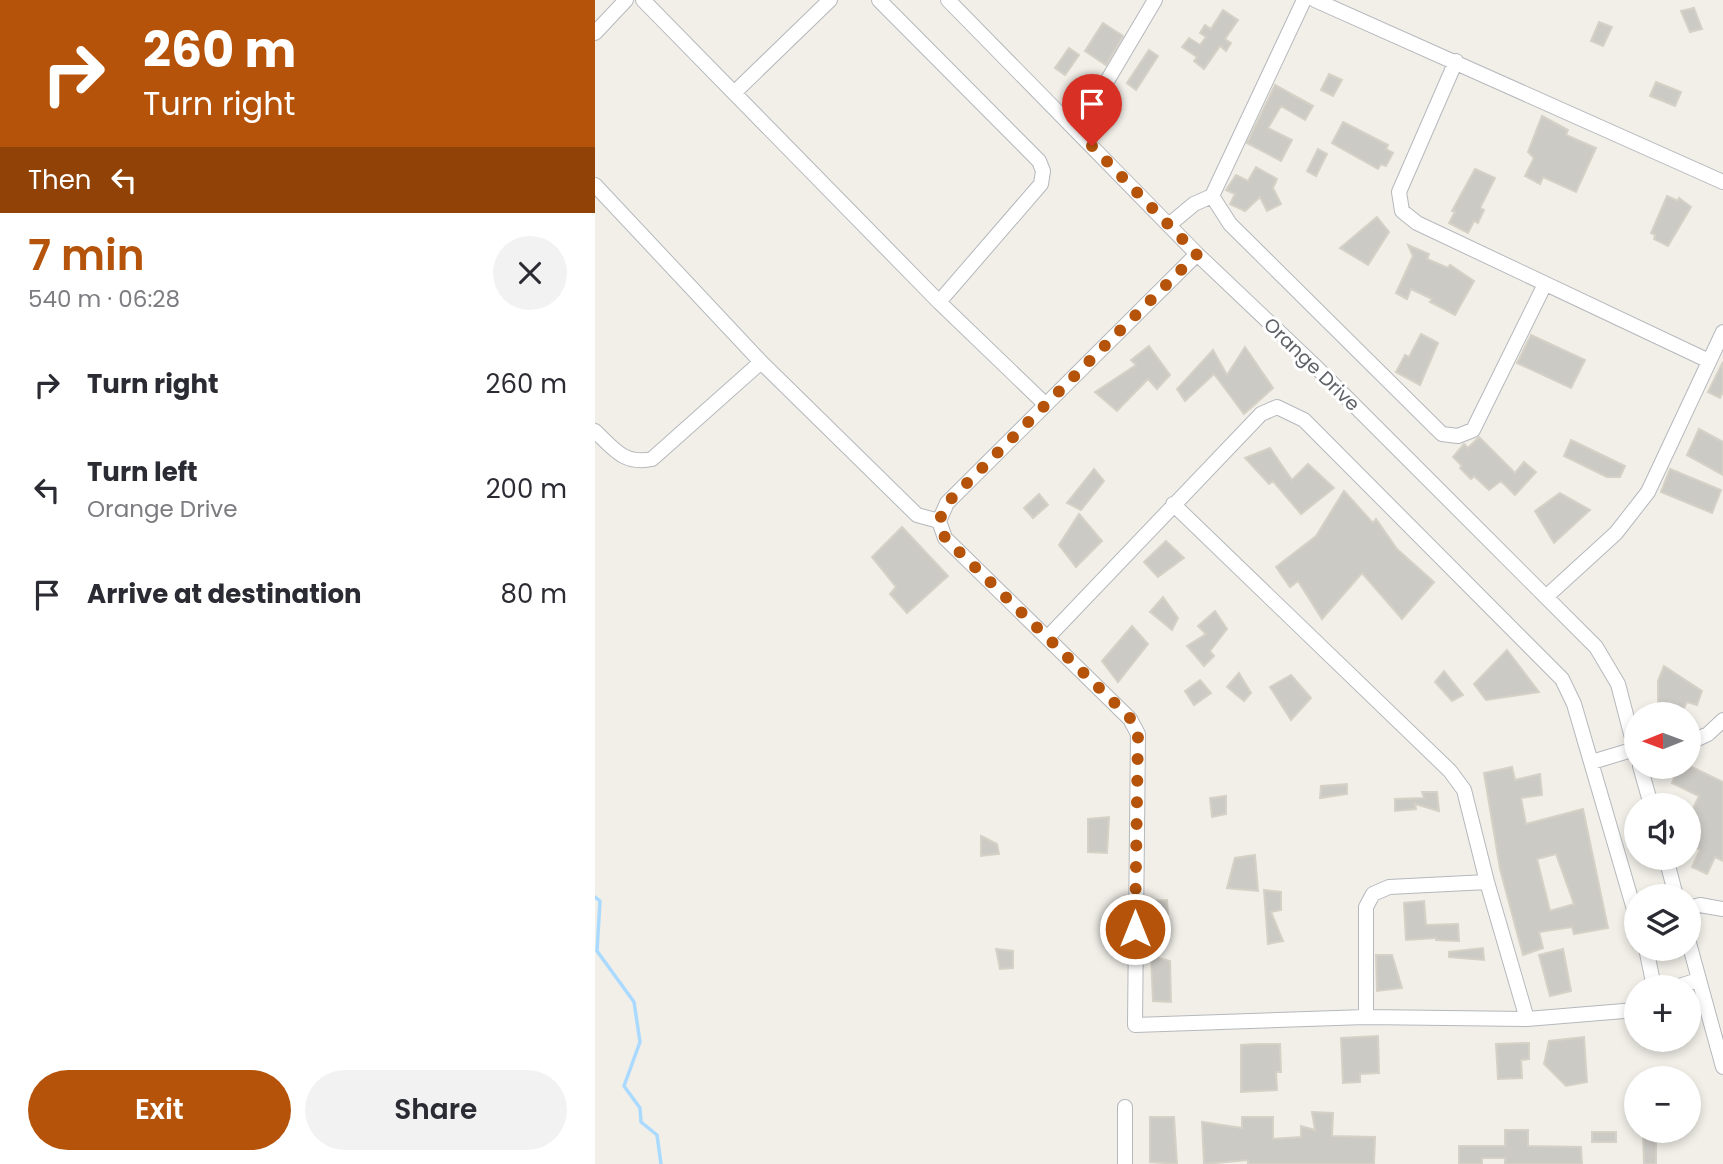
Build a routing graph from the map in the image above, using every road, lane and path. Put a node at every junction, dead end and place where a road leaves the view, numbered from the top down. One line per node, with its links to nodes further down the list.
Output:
1 (626, 0): 9 (street)
2 (643, 0): 11 (street)
3 (830, 0): 11 (street)
4 (879, 0): 19 (street)
5 (948, 0): 16 (street, Orange Drive)
6 (1155, 0): 12 (street)
7 (1304, 0): 15 (street)
8 (1315, 0): 10 (street)
9 (595, 33)
10 (1456, 61): 13 (street); 18 (street)
11 (734, 93): 19 (street)
12 (1100, 93)
13 (1723, 182)
14 (595, 185): 22 (street)
15 (1212, 196): 16 (street); 18 (street)
16 (1170, 224): 17 (street, Orange Drive)
17 (1197, 254): 23 (street); 27 (street, Orange Drive)
18 (1545, 284): 21 (street)
19 (939, 302): 23 (street)
20 (1723, 332): 21 (street)
21 (1709, 361): 27 (street)
22 (761, 362): 24 (street); 26 (street)
23 (1045, 404): 26 (street)
24 (595, 431)
25 (1173, 504): 28 (street); 33 (street); 34 (street)
26 (939, 521): 28 (street)
27 (1546, 596): 29 (street, Orange Drive)
28 (1048, 637): 40 (street)
29 (1624, 706)
30 (1723, 720): 31 (street)
31 (1701, 737)
32 (1624, 754): 33 (street)
33 (1592, 762): 35 (street)
34 (1487, 882): 40 (street); 41 (street)
35 (1627, 884)
36 (1701, 905): 37 (street)
37 (1723, 909)
38 (1701, 990): 42 (street)
39 (1624, 1011): 41 (street)
40 (1366, 1017): 41 (street)
41 (1527, 1019)
42 (1723, 1067)
43 (1125, 1107): 44 (street)
44 (1125, 1164)

